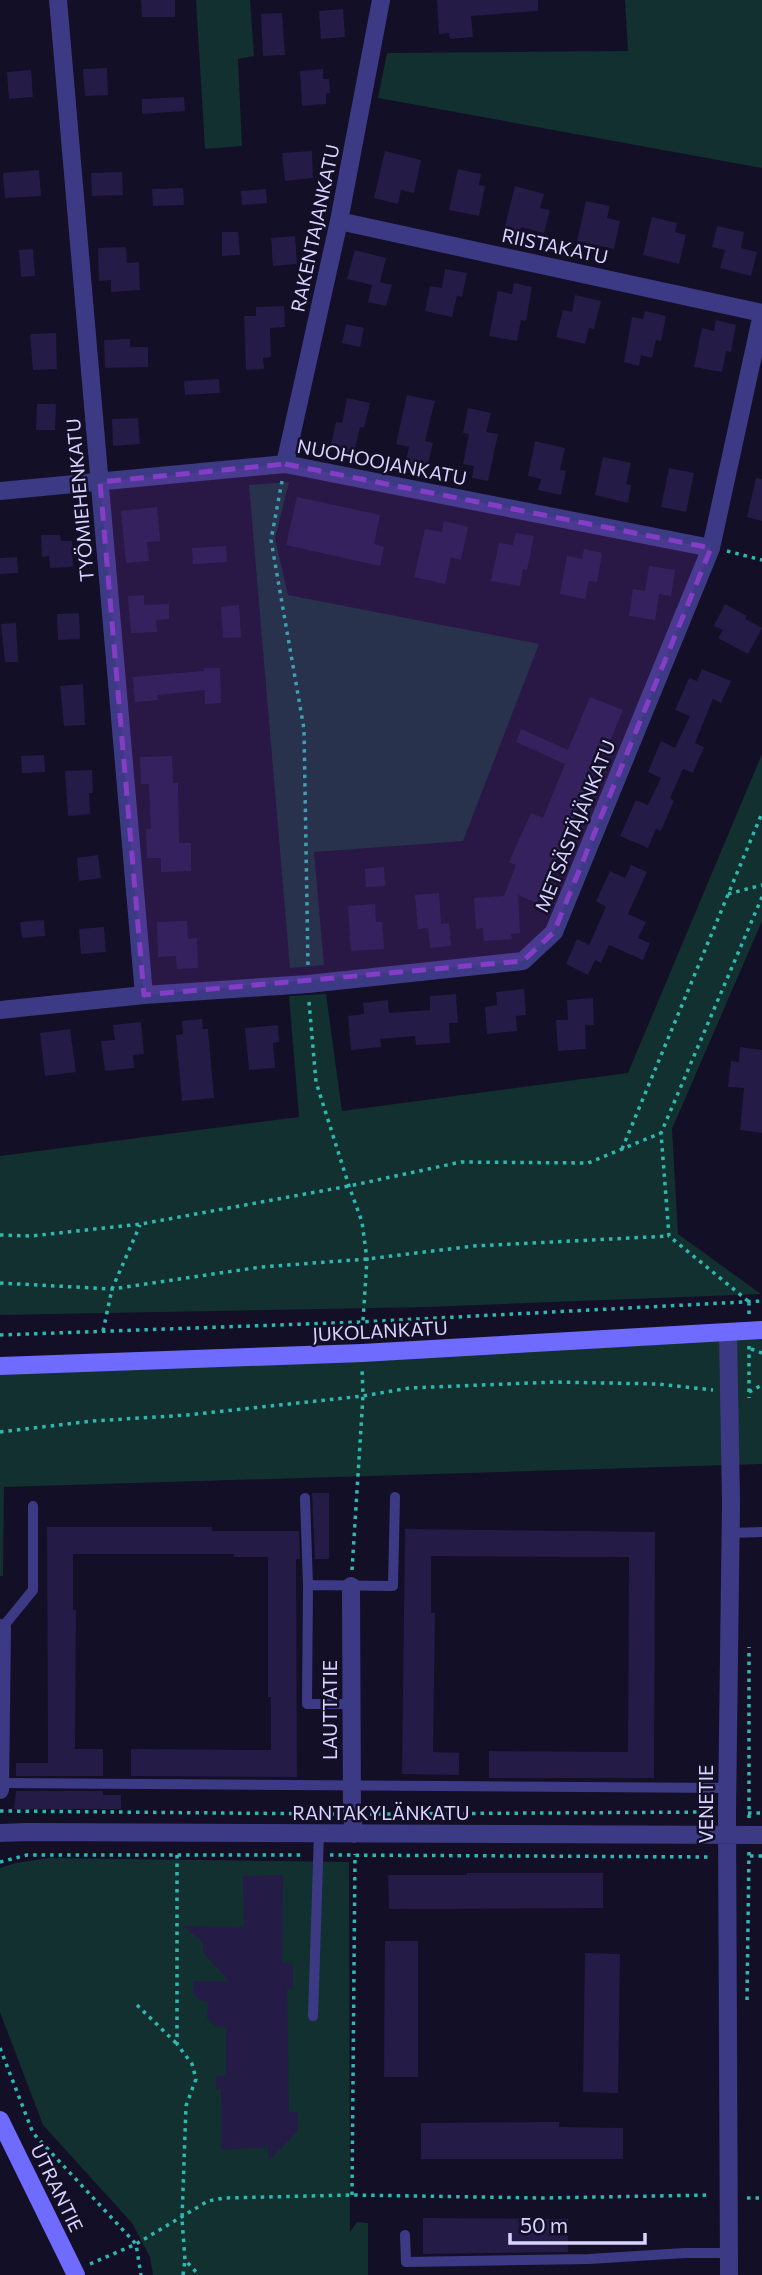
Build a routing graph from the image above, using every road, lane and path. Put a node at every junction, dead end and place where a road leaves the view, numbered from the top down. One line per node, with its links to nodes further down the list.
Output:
1 (58, 0): 6 (street, TYÖMIEHENKATU)
2 (381, 0): 3 (street, RAKENTAJANKATU)
3 (339, 221): 4 (street, RIISTAKATU); 5 (street, RAKENTAJANKATU)
4 (762, 313): 8 (street, METSÄSTÄJÄNKATU)
5 (285, 464): 6 (street, NUOHOOJANKATU); 8 (street, NUOHOOJANKATU); 14 (path)
6 (100, 482): 7 (street, NUOHOOJANKATU); 15 (street, TYÖMIEHENKATU)
7 (0, 491)
8 (711, 548): 9 (path); 14 (street, METSÄSTÄJÄNKATU)
9 (762, 560)
10 (762, 813): 12 (path)
11 (762, 885): 12 (path)
12 (728, 894): 18 (path)
13 (762, 897): 17 (path)
14 (308, 984): 15 (street, METSÄSTÄJÄNKATU); 19 (path)
15 (144, 995): 16 (street, METSÄSTÄJÄNKATU)
16 (0, 1010)
17 (661, 1133): 18 (path); 22 (path)
18 (622, 1149): 19 (path)
19 (349, 1186): 20 (path); 23 (path)
20 (141, 1224): 21 (path); 25 (path)
21 (0, 1235)
22 (669, 1236): 23 (path); 27 (path)
23 (367, 1259): 25 (path); 28 (path)
24 (0, 1283): 25 (path)
25 (113, 1289): 29 (path)
26 (762, 1301): 27 (path)
27 (749, 1302): 28 (path); 32 (path)
28 (362, 1322): 29 (path); 33 (path)
29 (103, 1331): 31 (path)
30 (729, 1332): 32 (main road, JUKOLANKATU); 33 (main road, JUKOLANKATU); 36 (street, VENETIE)
31 (0, 1335)
32 (753, 1336): 34 (path); 38 (path)
33 (362, 1353): 35 (main road, JUKOLANKATU); 37 (path)
34 (762, 1353)
35 (0, 1366)
36 (730, 1392): 37 (path); 44 (street, VENETIE)
37 (363, 1396): 39 (path); 46 (path)
38 (749, 1406)
39 (0, 1432)
40 (395, 1497): 46 (lane)
41 (305, 1498): 45 (lane)
42 (33, 1506): 47 (lane)
43 (762, 1532): 44 (lane)
44 (731, 1533): 52 (street, VENETIE)
45 (308, 1586): 46 (lane); 49 (lane)
46 (351, 1586): 49 (street, LAUTTATIE)
47 (2, 1628): 50 (street)
48 (749, 1639): 56 (path)
49 (352, 1704): 51 (street, LAUTTATIE)
50 (0, 1783): 51 (lane); 53 (street)
51 (352, 1785): 52 (lane); 58 (street, LAUTTATIE)
52 (727, 1788): 55 (street, VENETIE)
53 (0, 1790)
54 (0, 1811): 58 (path)
55 (727, 1813): 56 (path); 58 (path); 62 (street, VENETIE)
56 (749, 1813): 57 (path); 63 (path)
57 (762, 1813)
58 (352, 1814): 61 (street, LAUTTATIE)
59 (0, 1833): 60 (street, RANTAKYLÄNKATU)
60 (319, 1833): 61 (street, RANTAKYLÄNKATU); 65 (lane)
61 (354, 1834): 62 (street, RANTAKYLÄNKATU); 66 (path)
62 (727, 1835): 63 (street, RANTAKYLÄNKATU); 69 (street, VENETIE)
63 (755, 1835): 67 (path)
64 (177, 1854): 65 (path); 70 (path); 74 (path)
65 (317, 1855): 66 (path); 73 (lane)
66 (355, 1856): 69 (path); 77 (path)
67 (749, 1856): 68 (path); 69 (path); 72 (path)
68 (762, 1856)
69 (727, 1857): 78 (street, VENETIE)
70 (0, 1862)
71 (138, 2005): 74 (path)
72 (747, 2007)
73 (313, 2016)
74 (177, 2044): 80 (path)
75 (0, 2048): 82 (path)
76 (0, 2120): 85 (main road, UTRANTIE)
77 (352, 2195): 78 (path); 80 (path)
78 (729, 2195): 79 (path); 83 (street, VENETIE)
79 (762, 2198)
80 (181, 2219): 82 (path); 84 (path)
81 (405, 2235): 83 (lane)
82 (136, 2244): 85 (path); 86 (path)
83 (729, 2253): 89 (street, VENETIE)
84 (185, 2260): 87 (path); 88 (path)
85 (83, 2270)
86 (141, 2275)
87 (183, 2275)
88 (199, 2275)
89 (729, 2275)

